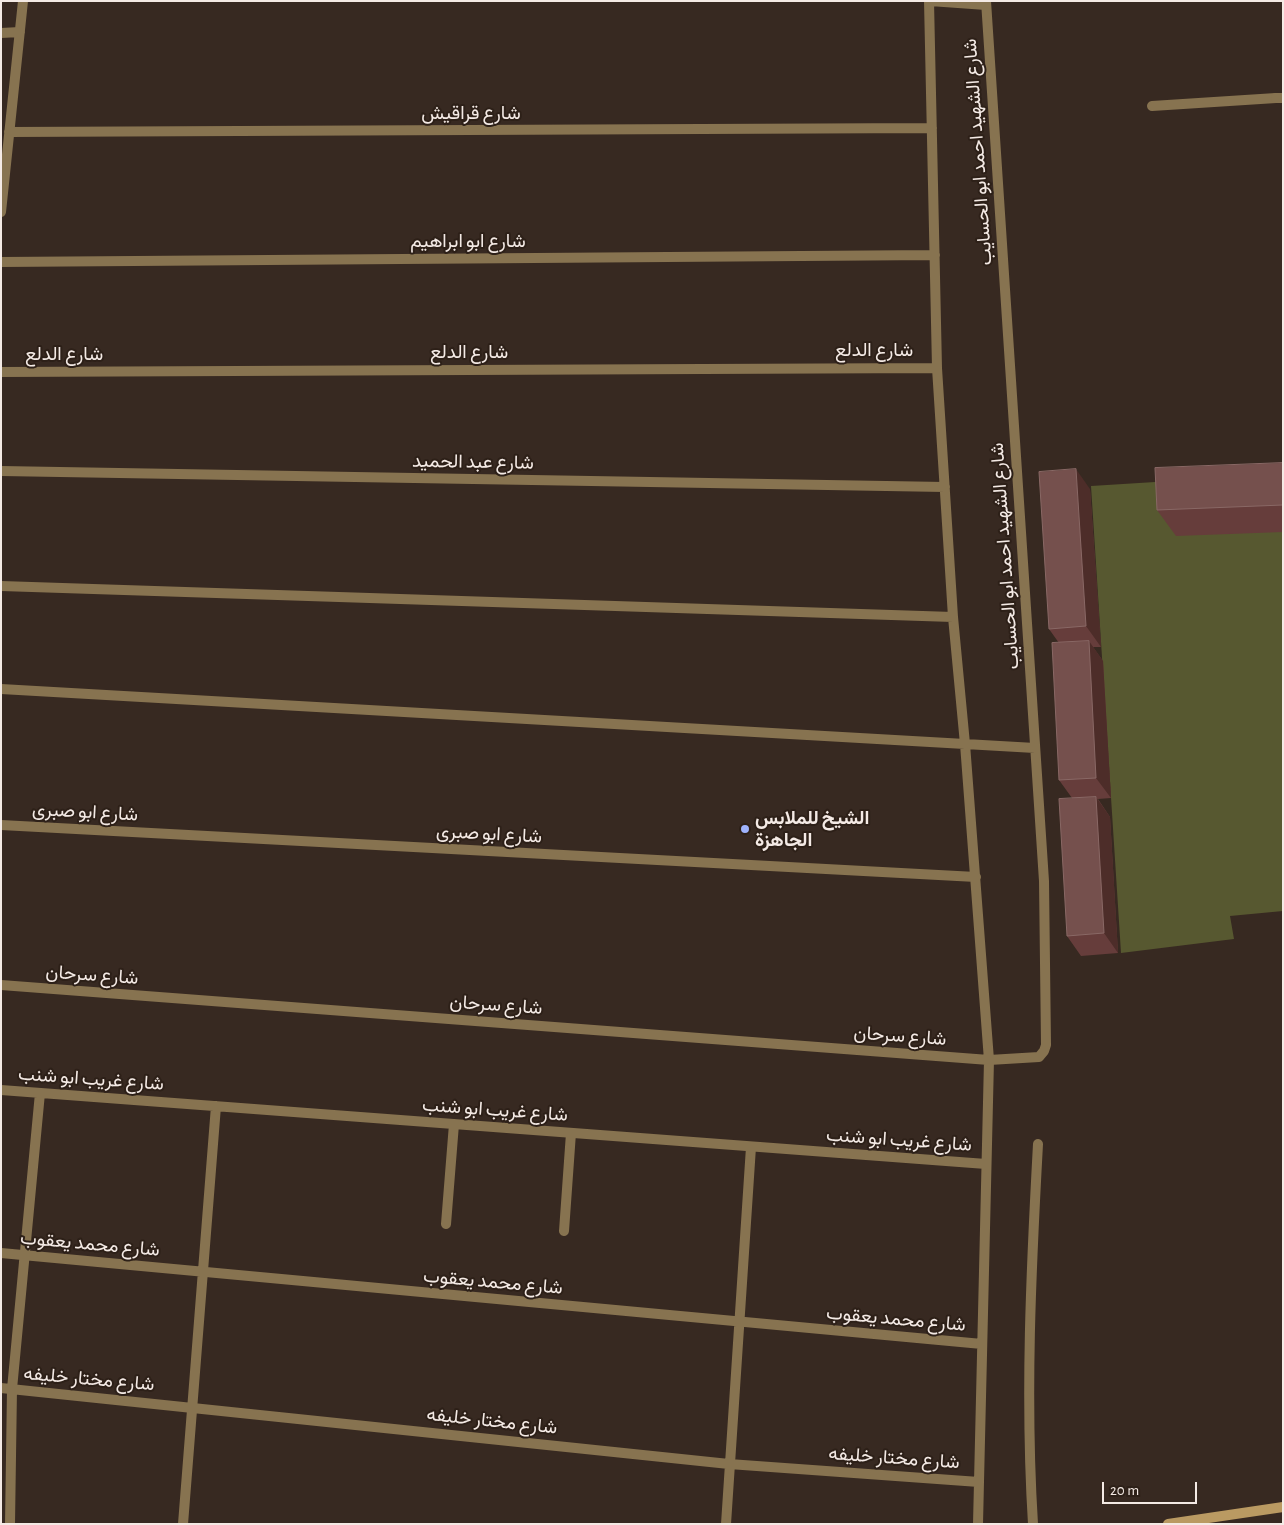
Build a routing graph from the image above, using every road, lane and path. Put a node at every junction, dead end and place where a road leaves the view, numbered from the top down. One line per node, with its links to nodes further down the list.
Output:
1 (23, 1): 4 (street)
2 (930, 1): 3 (street); 8 (street)
3 (986, 3): 22 (street, شارع الشهيد احمد ابو الحسايب)
4 (20, 32): 5 (street); 9 (street)
5 (1, 33)
6 (1279, 98): 7 (street)
7 (1152, 106)
8 (932, 128): 9 (street, شارع قراقيش); 12 (street)
9 (9, 132): 10 (street)
10 (2, 190): 11 (street)
11 (1, 212)
12 (935, 255): 13 (street, شارع ابو ابراهيم); 14 (street)
13 (1, 262)
14 (937, 368): 15 (street, شارع الدلع); 17 (street)
15 (1, 372)
16 (1, 471): 17 (street, شارع عبد الحميد)
17 (945, 487): 19 (street)
18 (1, 586): 19 (street)
19 (953, 616): 21 (street)
20 (1, 689): 21 (street)
21 (965, 744): 22 (street); 24 (street)
22 (1036, 748): 26 (street, شارع الشهيد احمد ابو الحسايب)
23 (1, 825): 24 (street, شارع ابو صبرى)
24 (976, 877): 26 (street)
25 (1, 985): 26 (street, شارع سرحان)
26 (989, 1060): 34 (street)
27 (1, 1090): 28 (street, شارع غريب ابو شنب)
28 (40, 1093): 29 (street, شارع غريب ابو شنب); 38 (street)
29 (216, 1106): 30 (street, شارع غريب ابو شنب); 39 (street)
30 (454, 1124): 31 (street, شارع غريب ابو شنب); 35 (street)
31 (571, 1133): 33 (street, شارع غريب ابو شنب); 36 (street)
32 (1038, 1144): 52 (street)
33 (752, 1147): 34 (street, شارع غريب ابو شنب); 40 (street)
34 (986, 1164): 41 (street)
35 (446, 1224)
36 (564, 1231)
37 (1, 1253): 38 (street, شارع محمد يعقوب)
38 (25, 1255): 39 (street, شارع محمد يعقوب); 43 (street)
39 (203, 1272): 40 (street, شارع محمد يعقوب); 44 (street)
40 (740, 1323): 41 (street, شارع محمد يعقوب); 45 (street)
41 (982, 1344): 46 (street)
42 (1, 1388): 43 (street, شارع مختار خليفه)
43 (12, 1389): 44 (street, شارع مختار خليفه); 48 (street)
44 (191, 1406): 45 (street, شارع مختار خليفه); 49 (street)
45 (729, 1464): 46 (street, شارع مختار خليفه); 50 (street)
46 (979, 1482): 51 (street)
47 (1283, 1507): 53 (main road)
48 (10, 1524)
49 (184, 1524)
50 (726, 1524)
51 (978, 1524)
52 (1033, 1524)
53 (1168, 1524)

